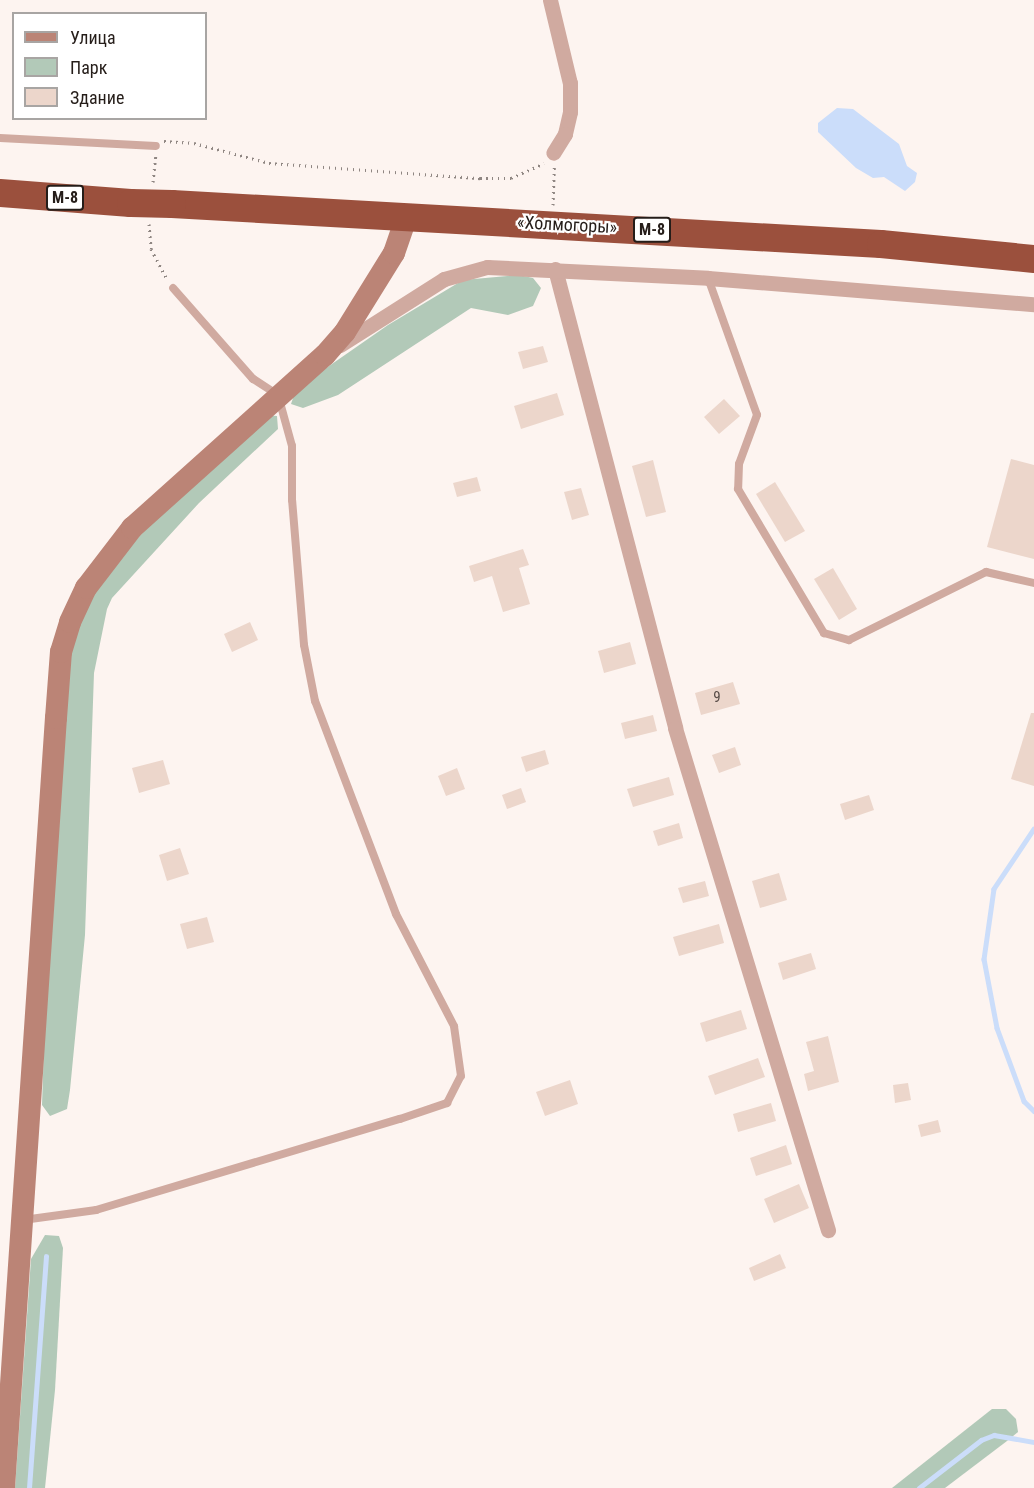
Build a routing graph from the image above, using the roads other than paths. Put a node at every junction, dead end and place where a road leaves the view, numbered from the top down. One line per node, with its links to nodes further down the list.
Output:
1 (550, 0): 4 (street)
2 (0, 138): 3 (lane)
3 (156, 146)
4 (553, 153)
5 (0, 193): 6 (highway, «Холмогоры» / М-8, bridge)
6 (407, 216): 7 (highway, «Холмогоры» / М-8); 11 (street)
7 (1034, 259)
8 (555, 269): 9 (street); 13 (street); 18 (street)
9 (708, 278): 12 (street); 16 (lane)
10 (173, 288): 15 (lane)
11 (368, 300): 13 (street); 14 (street)
12 (1034, 304)
13 (387, 315): 14 (street)
14 (325, 355): 15 (street)
15 (278, 395): 17 (street); 17 (lane)
16 (1034, 583)
17 (22, 1220): 19 (street)
18 (828, 1230)
19 (4, 1488)

